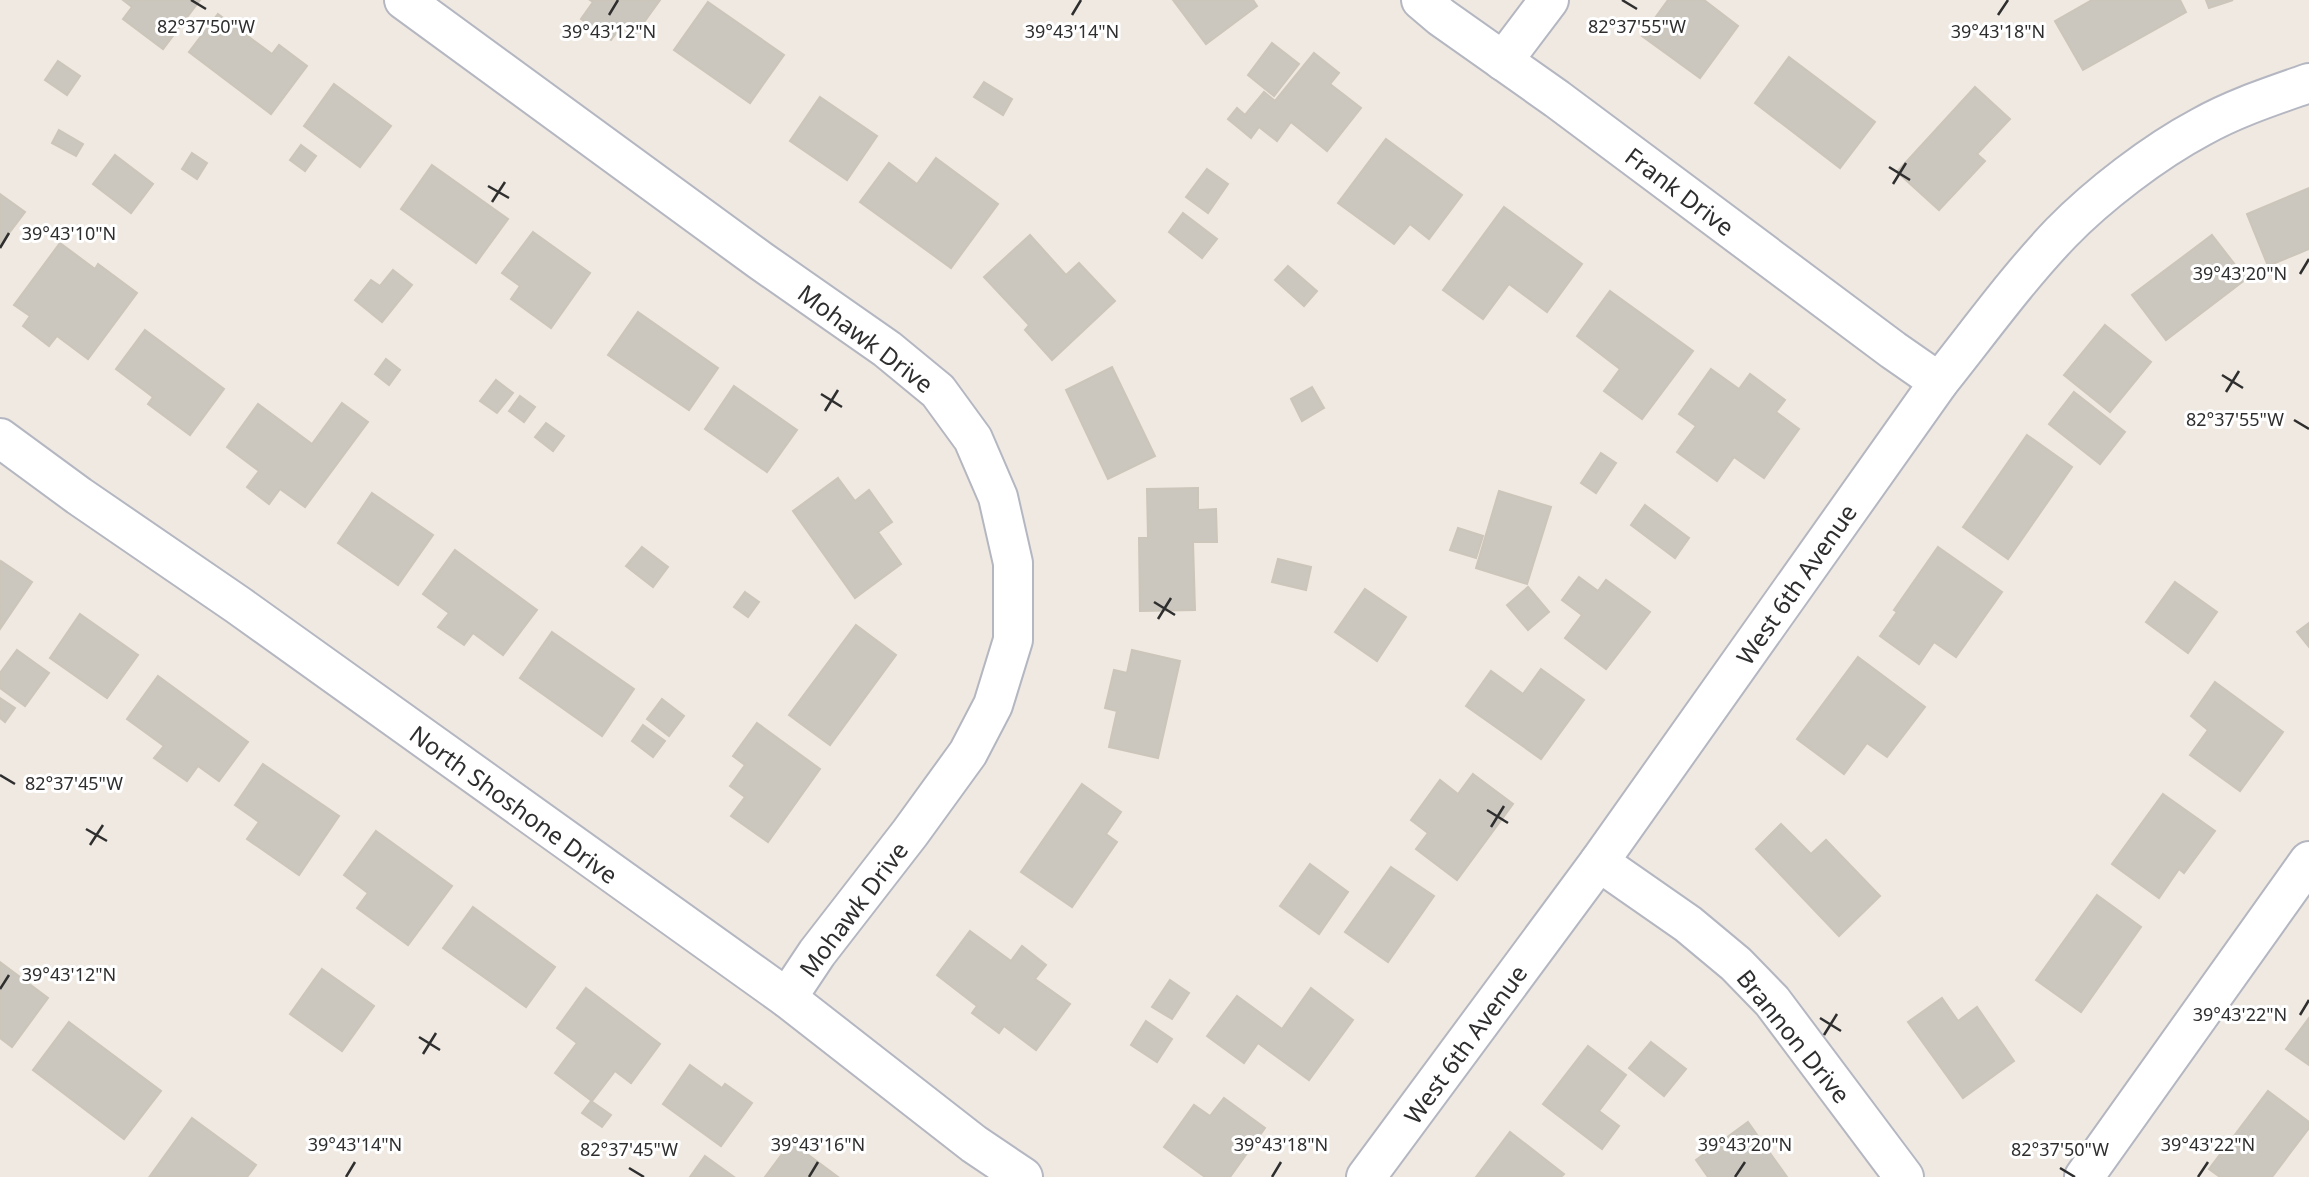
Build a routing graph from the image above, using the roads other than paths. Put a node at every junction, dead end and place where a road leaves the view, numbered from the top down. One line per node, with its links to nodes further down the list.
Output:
1 (404, 0): 10 (street, Mohawk Drive)
2 (1421, 0): 4 (street, Frank Drive)
3 (1549, 0): 4 (street)
4 (1503, 61): 6 (street, Frank Drive)
5 (2309, 83): 6 (street, West 6th Avenue)
6 (1940, 382): 9 (street, West 6th Avenue)
7 (0, 438): 10 (street, North Shoshone Drive)
8 (2309, 861): 14 (street)
9 (1599, 862): 12 (street, West 6th Avenue); 13 (street, Brannon Drive)
10 (787, 998): 11 (street, North Shoshone Drive)
11 (1023, 1177)
12 (1366, 1177)
13 (1904, 1177)
14 (2084, 1177)

